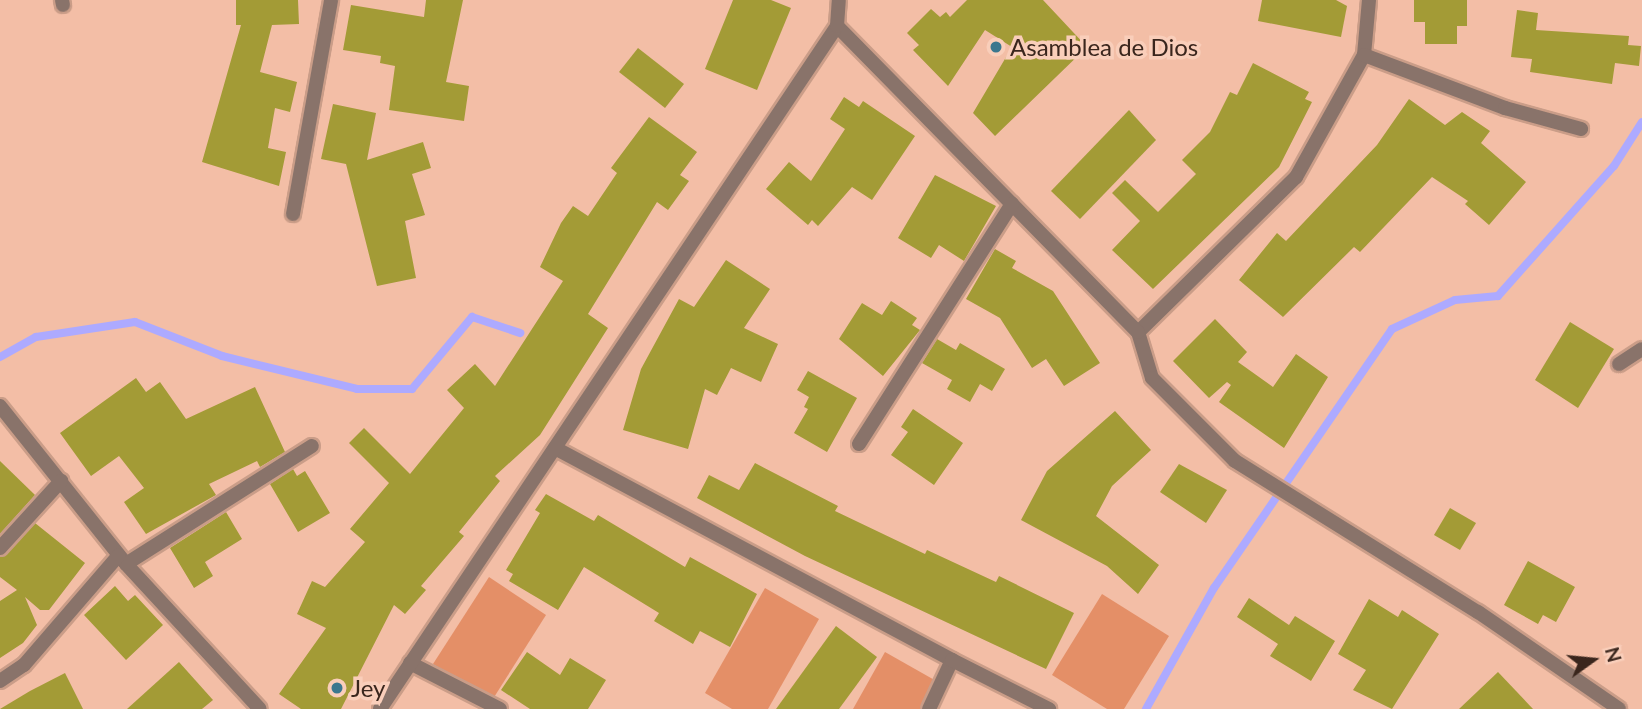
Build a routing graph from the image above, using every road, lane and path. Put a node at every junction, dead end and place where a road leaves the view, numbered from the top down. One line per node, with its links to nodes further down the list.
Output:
1 (331, 0): 8 (street)
2 (839, 0): 4 (street)
3 (1369, 0): 5 (street)
4 (837, 26): 7 (street); 15 (street)
5 (1364, 55): 6 (street); 9 (street)
6 (1581, 129)
7 (1012, 204): 9 (street); 13 (street)
8 (293, 214)
9 (1138, 332): 27 (street)
10 (1642, 349): 11 (street)
11 (1619, 364)
12 (0, 406): 16 (street)
13 (859, 444)
14 (312, 446): 18 (street)
15 (555, 447): 19 (street); 20 (street)
16 (61, 481): 17 (street); 18 (street)
17 (0, 548)
18 (123, 560): 21 (street); 22 (street)
19 (952, 660): 25 (street); 26 (street)
20 (410, 663): 23 (street); 24 (street)
21 (0, 681)
22 (260, 709)
23 (380, 709)
24 (500, 709)
25 (929, 709)
26 (1049, 709)
27 (1619, 709)

